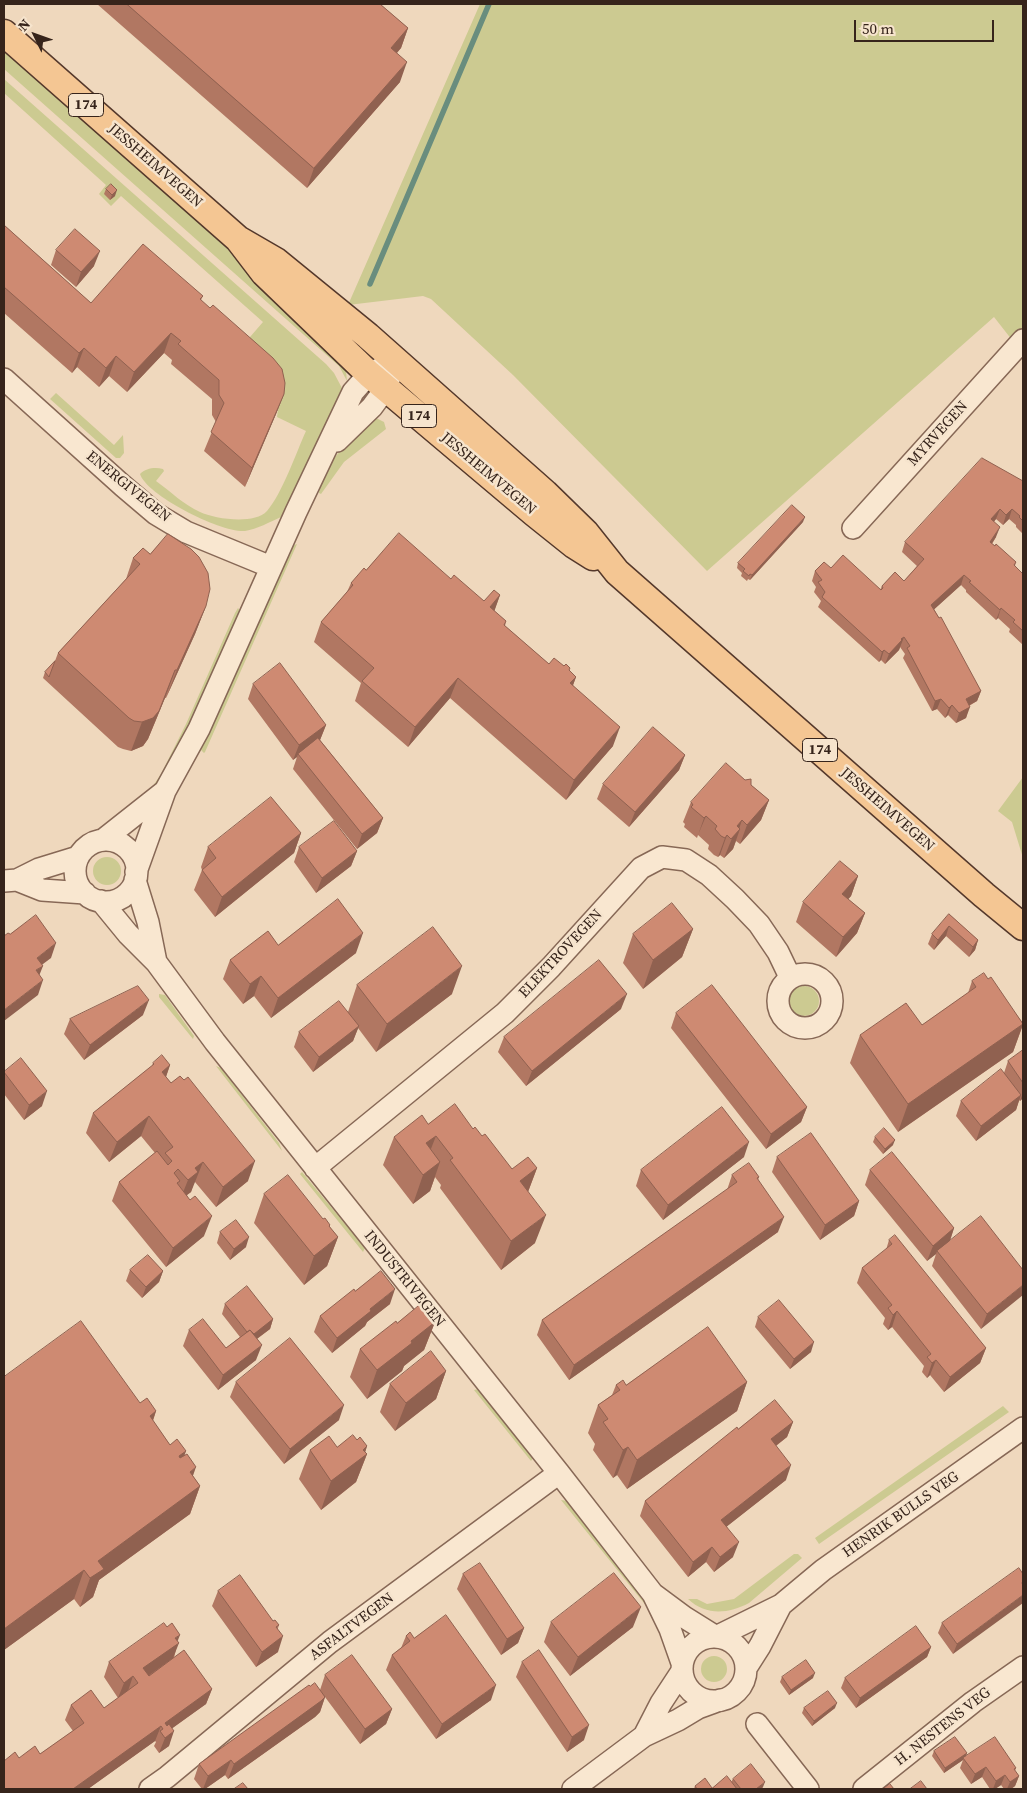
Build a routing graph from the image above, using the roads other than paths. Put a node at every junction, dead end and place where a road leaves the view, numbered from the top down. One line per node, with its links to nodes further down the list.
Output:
1 (4, 33): 2 (main road, JESSHEIMVEGEN / 174)
2 (238, 239): 4 (main road, JESSHEIMVEGEN / 174); 6 (main road, JESSHEIMVEGEN / 174)
3 (1023, 340): 7 (street, MYRVEGEN)
4 (395, 360): 6 (street); 9 (main road, JESSHEIMVEGEN / 174)
5 (4, 379): 8 (street, ENERGIVEGEN)
6 (378, 381): 8 (street); 9 (main road, JESSHEIMVEGEN / 174)
7 (853, 528)
8 (271, 567): 10 (street)
9 (617, 572): 16 (main road, JESSHEIMVEGEN / 174)
10 (165, 792): 11 (street); 13 (street)
11 (102, 840): 12 (street); 13 (street)
12 (78, 858): 14 (street); 15 (street)
13 (136, 876): 15 (street); 17 (street, INDUSTRIVEGEN)
14 (10, 881): 15 (street)
15 (93, 897): 17 (street, INDUSTRIVEGEN)
16 (1023, 927)
17 (156, 962): 19 (street, INDUSTRIVEGEN)
18 (790, 978): 19 (street, ELEKTROVEGEN)
19 (315, 1168): 21 (street, INDUSTRIVEGEN)
20 (1023, 1428): 23 (street, HENRIK BULLS VEG)
21 (559, 1473): 22 (street, INDUSTRIVEGEN); 31 (street, ASFALTVEGEN)
22 (653, 1594): 24 (street, INDUSTRIVEGEN); 25 (street, INDUSTRIVEGEN)
23 (781, 1605): 24 (street, HENRIK BULLS VEG); 27 (street, HENRIK BULLS VEG)
24 (716, 1637): 25 (street, HENRIK BULLS VEG); 27 (street)
25 (682, 1667): 28 (street); 30 (street, HENRIK BULLS VEG)
26 (1023, 1667): 34 (street, H. NESTENS VEG)
27 (746, 1668): 28 (street, HENRIK BULLS VEG)
28 (720, 1700): 30 (street, HENRIK BULLS VEG)
29 (757, 1724): 33 (street)
30 (644, 1736): 32 (street, HENRIK BULLS VEG)
31 (150, 1789)
32 (573, 1789)
33 (808, 1789)
34 (864, 1789)

